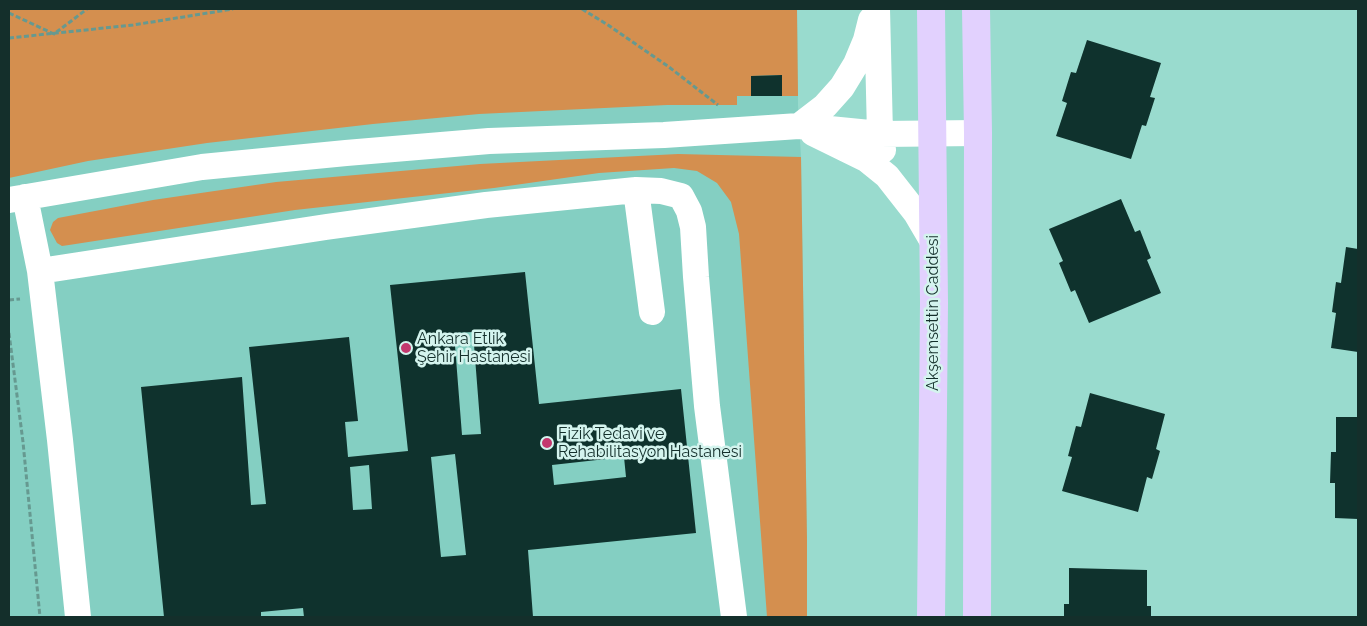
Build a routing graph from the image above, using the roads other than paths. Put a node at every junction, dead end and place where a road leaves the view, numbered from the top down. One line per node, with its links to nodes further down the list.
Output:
1 (873, 9): 5 (lane)
2 (877, 9): 7 (lane)
3 (931, 9): 8 (main road, Akşemsettin Caddesi)
4 (976, 9): 6 (main road)
5 (799, 126): 7 (lane); 9 (lane); 11 (lane)
6 (978, 133): 8 (lane); 18 (main road)
7 (880, 134): 8 (lane); 9 (lane)
8 (932, 134): 12 (main road, Akşemsettin Caddesi)
9 (887, 176): 12 (lane)
10 (636, 190): 13 (lane); 14 (lane); 16 (lane)
11 (17, 198): 13 (lane)
12 (934, 242): 17 (main road, Akşemsettin Caddesi)
13 (40, 271): 15 (lane)
14 (652, 312)
15 (78, 617)
16 (734, 617)
17 (931, 617)
18 (977, 617)

